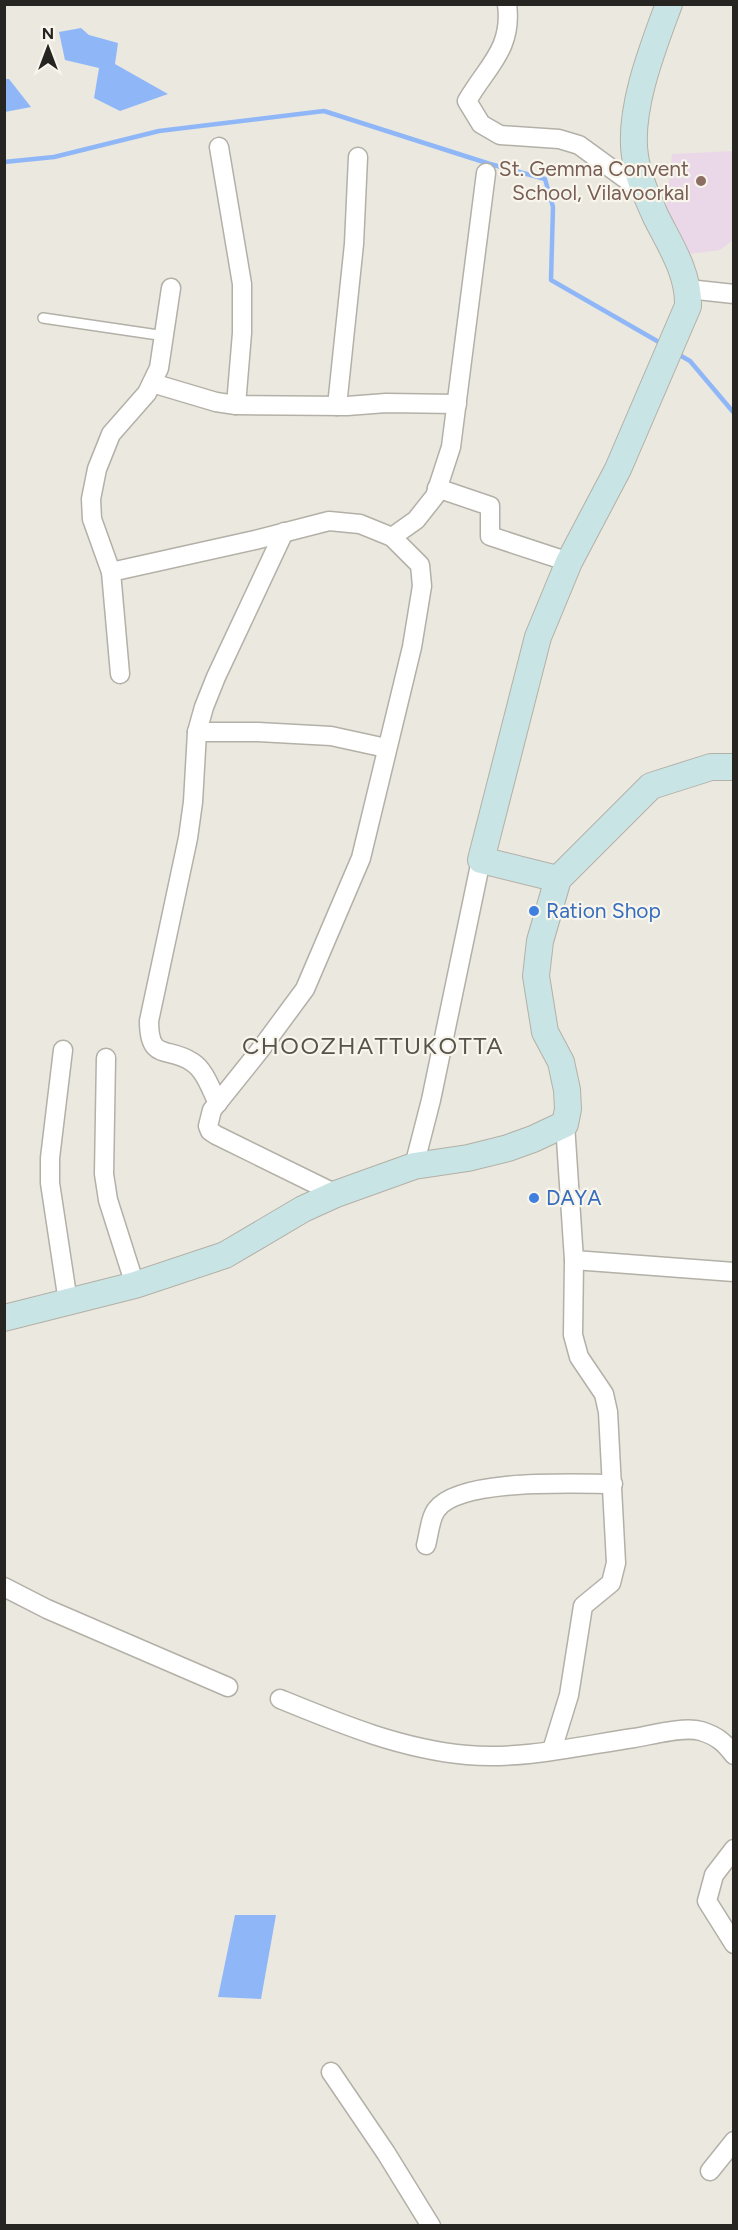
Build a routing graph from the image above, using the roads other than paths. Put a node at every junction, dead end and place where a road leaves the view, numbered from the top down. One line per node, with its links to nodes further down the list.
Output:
1 (507, 4): 6 (street)
2 (669, 4): 6 (main road)
3 (219, 147): 14 (street)
4 (358, 157): 15 (street)
5 (486, 173): 13 (street)
6 (645, 194): 8 (main road)
7 (171, 288): 11 (street)
8 (688, 289): 9 (street); 19 (main road)
9 (734, 294)
10 (42, 318): 11 (lane)
11 (165, 336): 12 (street)
12 (152, 383): 14 (street); 20 (street)
13 (457, 404): 15 (street); 16 (street)
14 (236, 405): 15 (street)
15 (337, 406)
16 (438, 488): 18 (street); 19 (street)
17 (284, 532): 18 (street); 20 (street); 22 (street)
18 (392, 537): 23 (street)
19 (569, 562): 25 (main road)
20 (111, 572): 21 (street)
21 (120, 674)
22 (197, 732): 23 (street); 29 (street)
23 (386, 748): 29 (street)
24 (734, 767): 26 (main road)
25 (481, 860): 26 (main road); 31 (street)
26 (558, 879): 30 (main road)
27 (63, 1050): 36 (street)
28 (106, 1058): 35 (street)
29 (218, 1103): 32 (street)
30 (565, 1124): 31 (main road); 33 (street)
31 (414, 1166): 32 (main road)
32 (336, 1194): 35 (main road)
33 (574, 1260): 34 (street); 38 (street)
34 (734, 1272)
35 (135, 1285): 36 (main road)
36 (68, 1302): 37 (main road)
37 (4, 1318)
38 (613, 1484): 39 (street); 43 (street)
39 (426, 1545)
40 (4, 1587): 41 (street)
41 (228, 1687)
42 (280, 1699): 43 (street)
43 (552, 1750): 44 (street)
44 (734, 1755)
45 (734, 1849): 46 (street)
46 (734, 1944)
47 (331, 2072): 50 (street)
48 (734, 2141): 49 (street)
49 (710, 2171)
50 (431, 2226)

